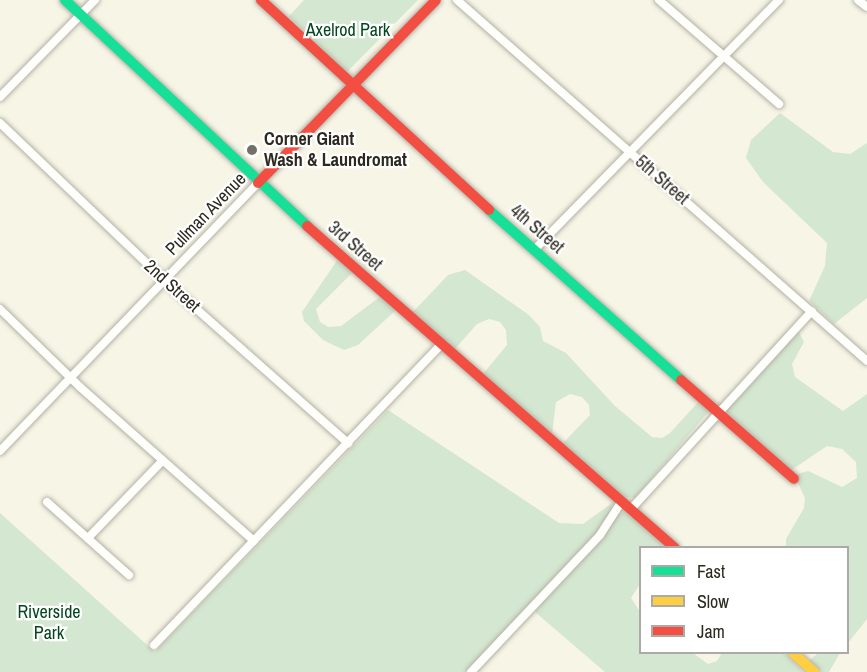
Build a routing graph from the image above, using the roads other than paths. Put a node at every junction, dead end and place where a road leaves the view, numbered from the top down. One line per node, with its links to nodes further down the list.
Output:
1 (65, 0): 10 (street, 3rd Street)
2 (95, 0): 10 (street)
3 (261, 0): 12 (street, 4th Street)
4 (436, 0): 12 (street, Pullman Avenue)
5 (457, 0): 16 (street, 5th Street)
6 (659, 0): 11 (street)
7 (779, 0): 11 (street)
8 (858, 0): 9 (street)
9 (867, 6)
10 (80, 15): 13 (street); 17 (street, 3rd Street)
11 (723, 55): 14 (street); 16 (street)
12 (352, 87): 17 (street, Pullman Avenue); 18 (street, 4th Street)
13 (0, 97)
14 (779, 104)
15 (0, 123): 19 (street, 2nd Street)
16 (629, 152): 18 (street); 21 (street, 5th Street)
17 (258, 183): 19 (street, Pullman Avenue); 22 (street, 3rd Street)
18 (535, 249): 25 (street, 4th Street)
19 (165, 280): 24 (street, Pullman Avenue); 26 (street, 2nd Street)
20 (0, 309): 24 (street)
21 (812, 310): 23 (street, 5th Street); 25 (street)
22 (442, 344): 26 (street); 30 (street, 3rd Street)
23 (867, 361)
24 (71, 377): 27 (street, Pullman Avenue); 28 (street)
25 (719, 409): 29 (street, 4th Street); 32 (street)
26 (348, 443): 34 (street)
27 (0, 451)
28 (162, 461): 33 (street); 34 (street)
29 (794, 479)
30 (622, 501): 32 (street, 3rd Street); 40 (street)
31 (47, 502): 33 (street)
32 (632, 509): 35 (street, 3rd Street)
33 (88, 538): 36 (street)
34 (254, 541): 37 (street)
35 (673, 546)
36 (129, 575)
37 (154, 645)
38 (794, 654): 39 (street)
39 (812, 671)
40 (471, 672)

